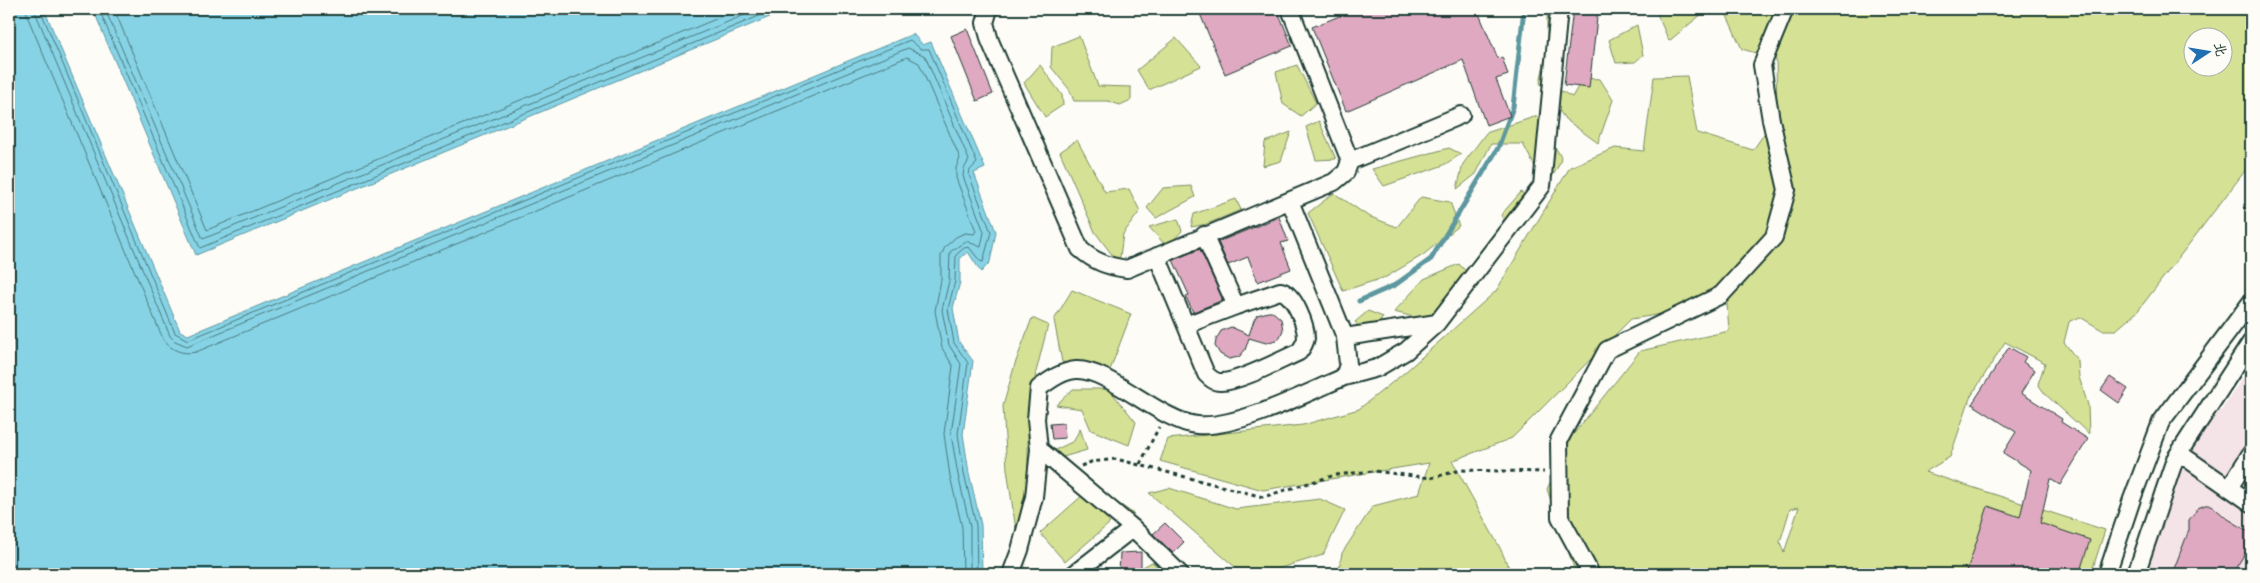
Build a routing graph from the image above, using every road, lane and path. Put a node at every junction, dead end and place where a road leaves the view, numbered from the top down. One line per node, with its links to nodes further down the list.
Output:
1 (989, 9): 9 (street)
2 (1291, 9): 6 (street)
3 (1559, 9): 12 (street)
4 (1785, 9): 25 (street)
5 (1461, 115): 6 (street)
6 (1350, 161): 7 (street)
7 (1290, 201): 8 (street); 14 (street)
8 (1204, 235): 9 (street); 11 (street)
9 (1157, 256): 13 (street)
10 (2251, 302): 16 (street)
11 (1236, 306): 13 (street); 13 (street)
12 (1437, 323): 14 (street); 18 (street)
13 (1186, 325)
14 (1345, 338): 18 (street)
15 (2251, 342): 17 (street)
16 (2220, 344): 17 (street); 33 (street)
17 (2246, 360): 21 (street)
18 (1344, 377): 19 (street)
19 (1166, 413): 20 (street); 23 (path)
20 (1040, 449): 24 (street); 29 (street)
21 (2179, 453): 26 (street); 34 (street)
22 (2251, 453): 26 (street)
23 (1140, 464): 24 (path); 25 (path)
24 (1066, 472): 28 (street)
25 (1560, 472): 32 (street)
26 (2229, 488): 27 (street)
27 (2251, 503)
28 (1132, 528): 30 (street); 31 (street)
29 (1011, 574)
30 (1074, 574)
31 (1180, 574)
32 (1591, 574)
33 (2108, 574)
34 (2136, 574)

